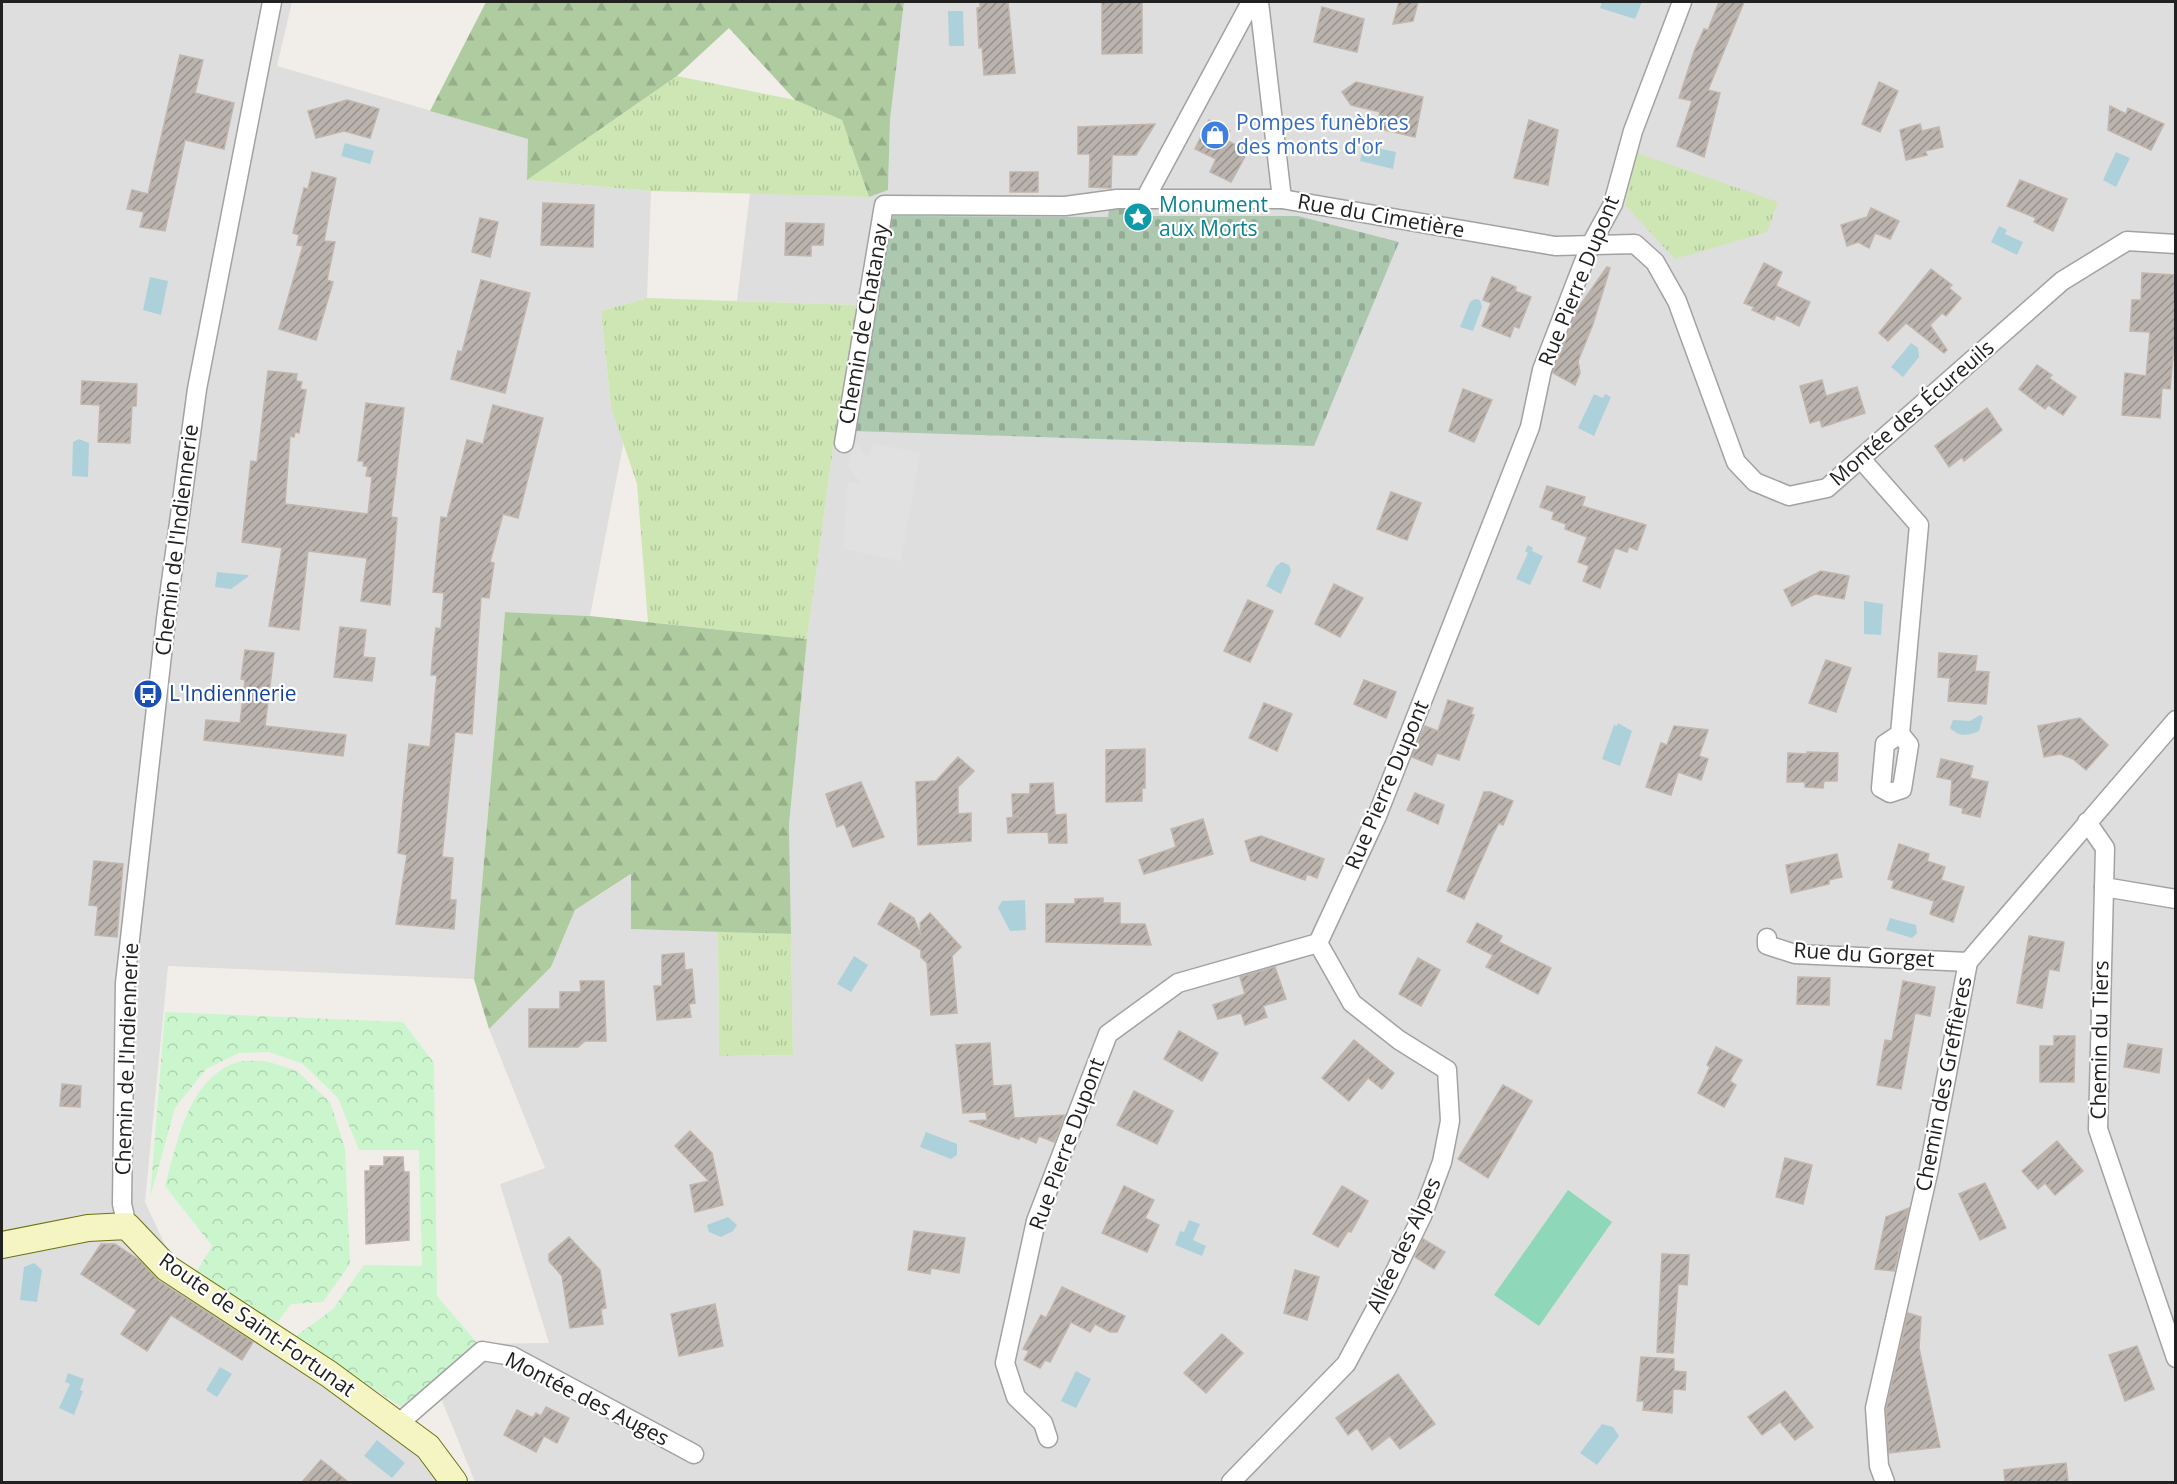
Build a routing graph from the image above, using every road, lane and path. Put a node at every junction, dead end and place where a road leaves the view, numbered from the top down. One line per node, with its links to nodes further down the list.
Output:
1 (272, 2): 20 (street, Chemin de l'Indiennerie)
2 (1251, 2): 5 (street)
3 (1259, 2): 6 (street)
4 (1682, 2): 9 (street, Rue Pierre Dupont)
5 (1145, 199): 6 (street, Rue du Cimetière); 7 (street, Rue du Cimetière)
6 (1282, 199): 9 (street, Rue du Cimetière)
7 (884, 205): 10 (street, Chemin de Chatanay)
8 (2175, 244): 11 (street, Montée des Écureuils)
9 (1590, 246): 11 (street, Montée des Écureuils); 18 (street, Rue Pierre Dupont)
10 (844, 443)
11 (1861, 459): 13 (street)
12 (2175, 720): 14 (street, Chemin des Greffières)
13 (1900, 734)
14 (2087, 822): 15 (street, Chemin du Tiers); 19 (street, Chemin des Greffières)
15 (2104, 887): 16 (street); 22 (street, Chemin du Tiers)
16 (2175, 899)
17 (1767, 938): 19 (street, Rue du Gorget)
18 (1318, 943): 24 (street, Rue Pierre Dupont); 27 (street, Allée des Alpes)
19 (1968, 962): 28 (street, Chemin des Greffières)
20 (127, 1226): 21 (street); 23 (street, Route de Saint-Fortunat)
21 (2, 1245)
22 (2175, 1358)
23 (398, 1424): 25 (street, Montée des Auges); 26 (street, Route de Saint-Fortunat)
24 (1048, 1438)
25 (694, 1454)
26 (454, 1482)
27 (1231, 1482)
28 (1885, 1482)

